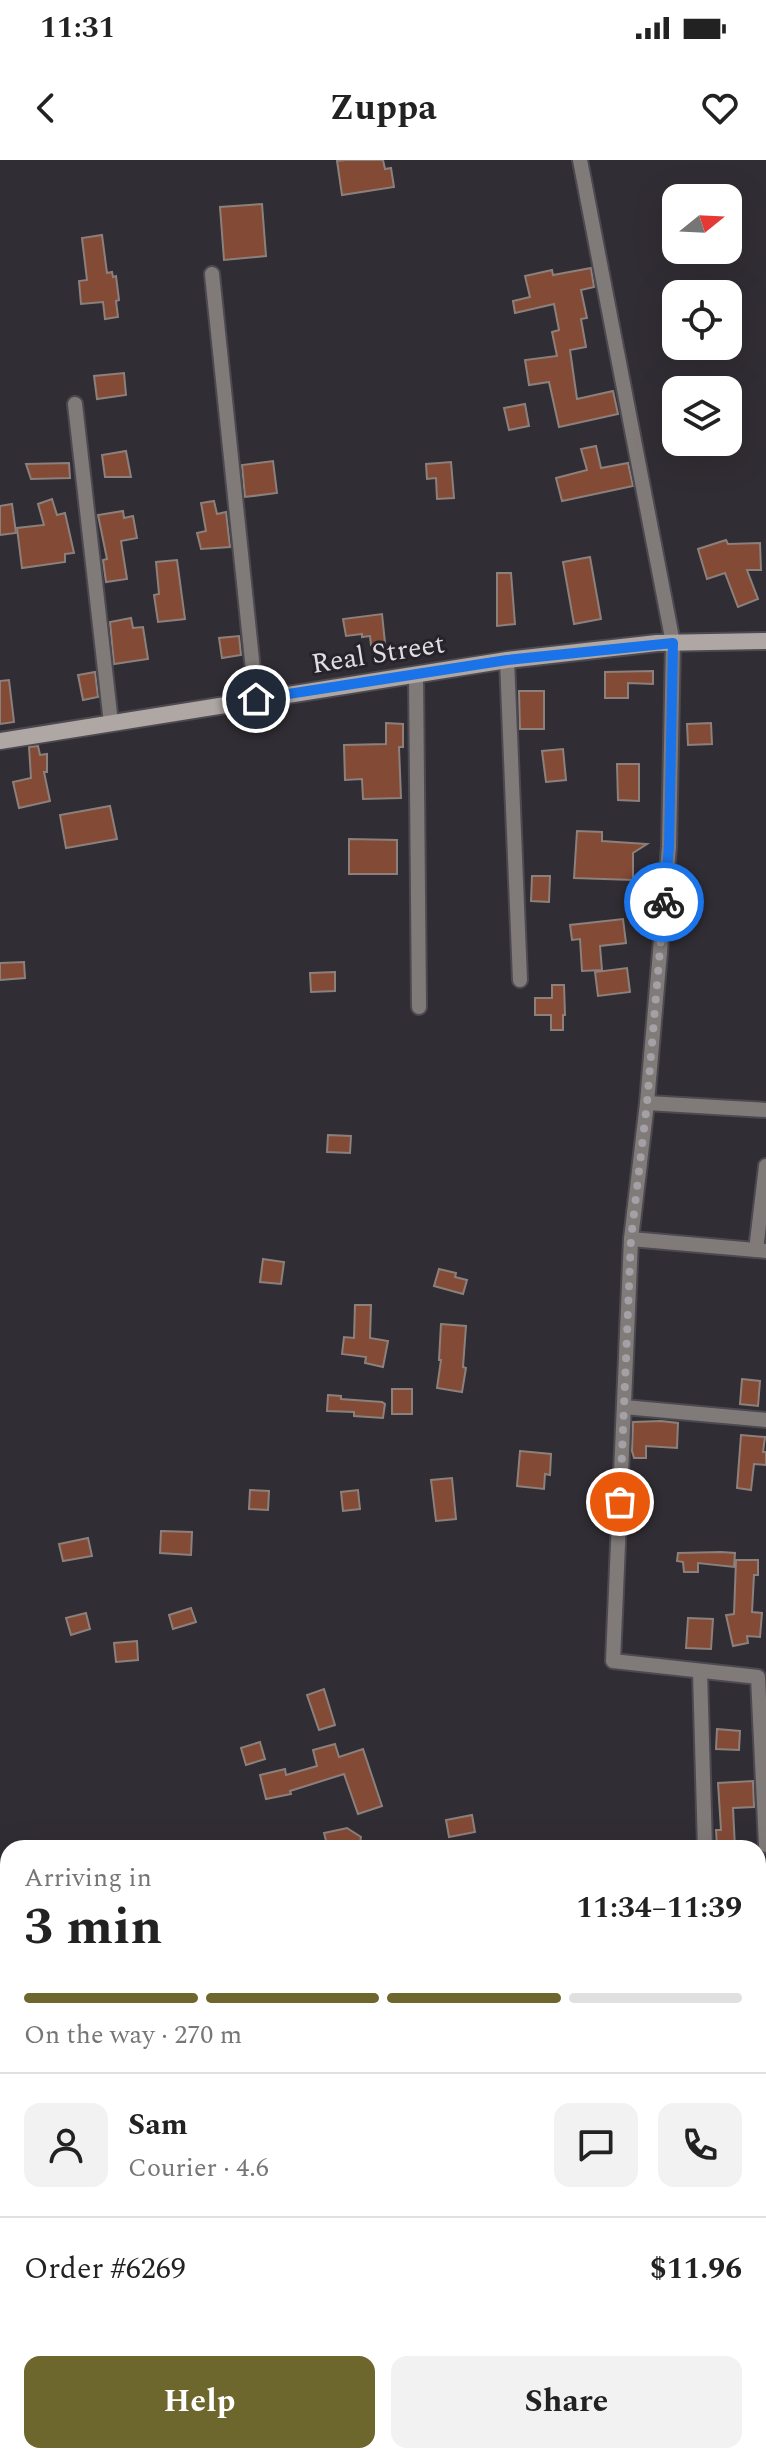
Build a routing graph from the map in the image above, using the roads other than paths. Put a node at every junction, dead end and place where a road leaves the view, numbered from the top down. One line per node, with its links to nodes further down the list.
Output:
1 (580, 160): 5 (street)
2 (212, 274): 8 (street)
3 (75, 404): 9 (street)
4 (766, 641): 5 (main road, Real Street)
5 (673, 643): 6 (main road, Real Street); 13 (street)
6 (507, 660): 7 (main road, Real Street); 11 (street)
7 (416, 674): 8 (main road, Real Street); 12 (street)
8 (256, 699): 9 (main road, Real Street)
9 (111, 723): 10 (main road, Real Street)
10 (0, 741)
11 (520, 980)
12 (419, 1007)
13 (647, 1103): 14 (street); 16 (street)
14 (766, 1110)
15 (766, 1166): 17 (street)
16 (631, 1239): 17 (street); 18 (street)
17 (761, 1250)
18 (624, 1407): 19 (street); 20 (street)
19 (766, 1420)
20 (700, 1671): 21 (street); 22 (street)
21 (705, 1840)
22 (766, 1840)

